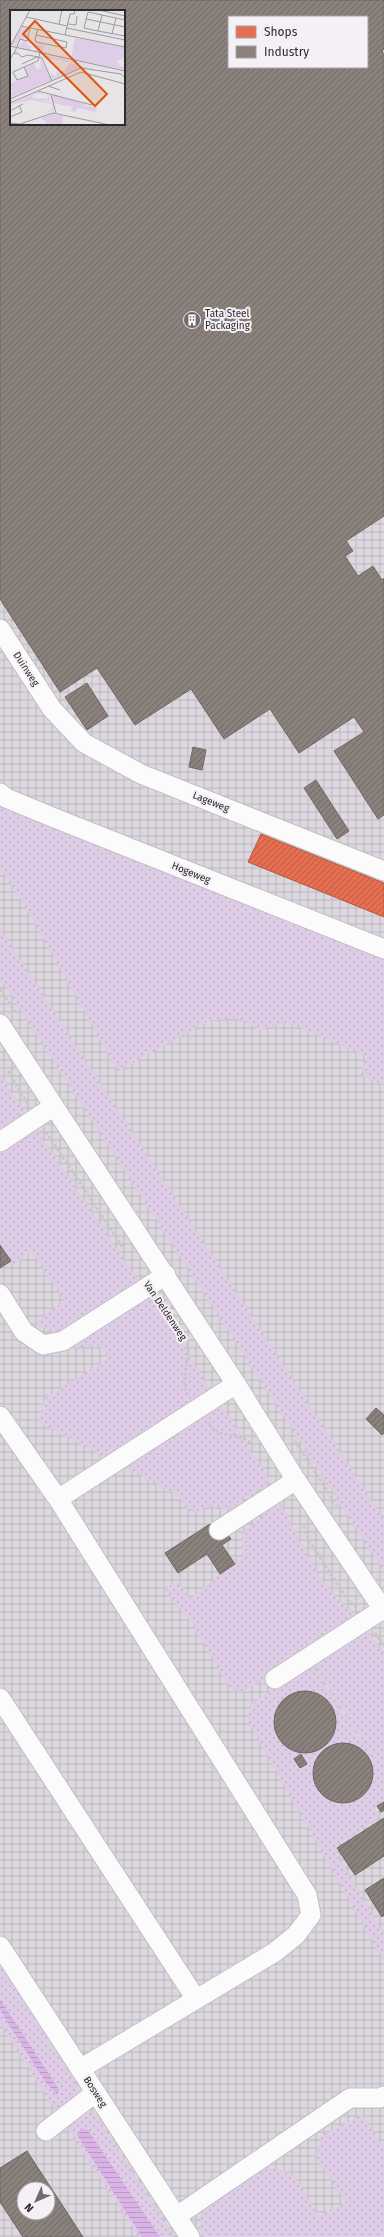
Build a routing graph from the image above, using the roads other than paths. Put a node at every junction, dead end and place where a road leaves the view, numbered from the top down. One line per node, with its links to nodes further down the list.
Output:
1 (0, 629): 2 (lane, Duinweg)
2 (52, 709): 4 (lane, Lageweg)
3 (0, 793): 5 (lane, Hogeweg)
4 (384, 871)
5 (384, 949)
6 (0, 1024): 7 (lane, Van Deldenweg)
7 (54, 1106): 8 (lane); 9 (lane, Van Deldenweg)
8 (0, 1142)
9 (166, 1275): 10 (lane); 11 (lane, Van Deldenweg)
10 (0, 1294)
11 (236, 1384): 13 (lane, Van Deldenweg); 14 (lane)
12 (0, 1416): 14 (lane)
13 (296, 1480): 15 (lane); 16 (lane, Van Deldenweg)
14 (58, 1499): 20 (lane)
15 (219, 1530)
16 (384, 1610): 17 (lane)
17 (274, 1679)
18 (0, 1698): 20 (lane)
19 (0, 1946): 21 (lane, Bosweg)
20 (196, 1999): 21 (lane)
21 (80, 2069): 22 (lane, Bosweg)
22 (96, 2093): 24 (lane); 25 (lane, Bosweg)
23 (384, 2096): 25 (lane)
24 (46, 2131)
25 (177, 2216): 26 (lane, Bosweg)
26 (190, 2237)

